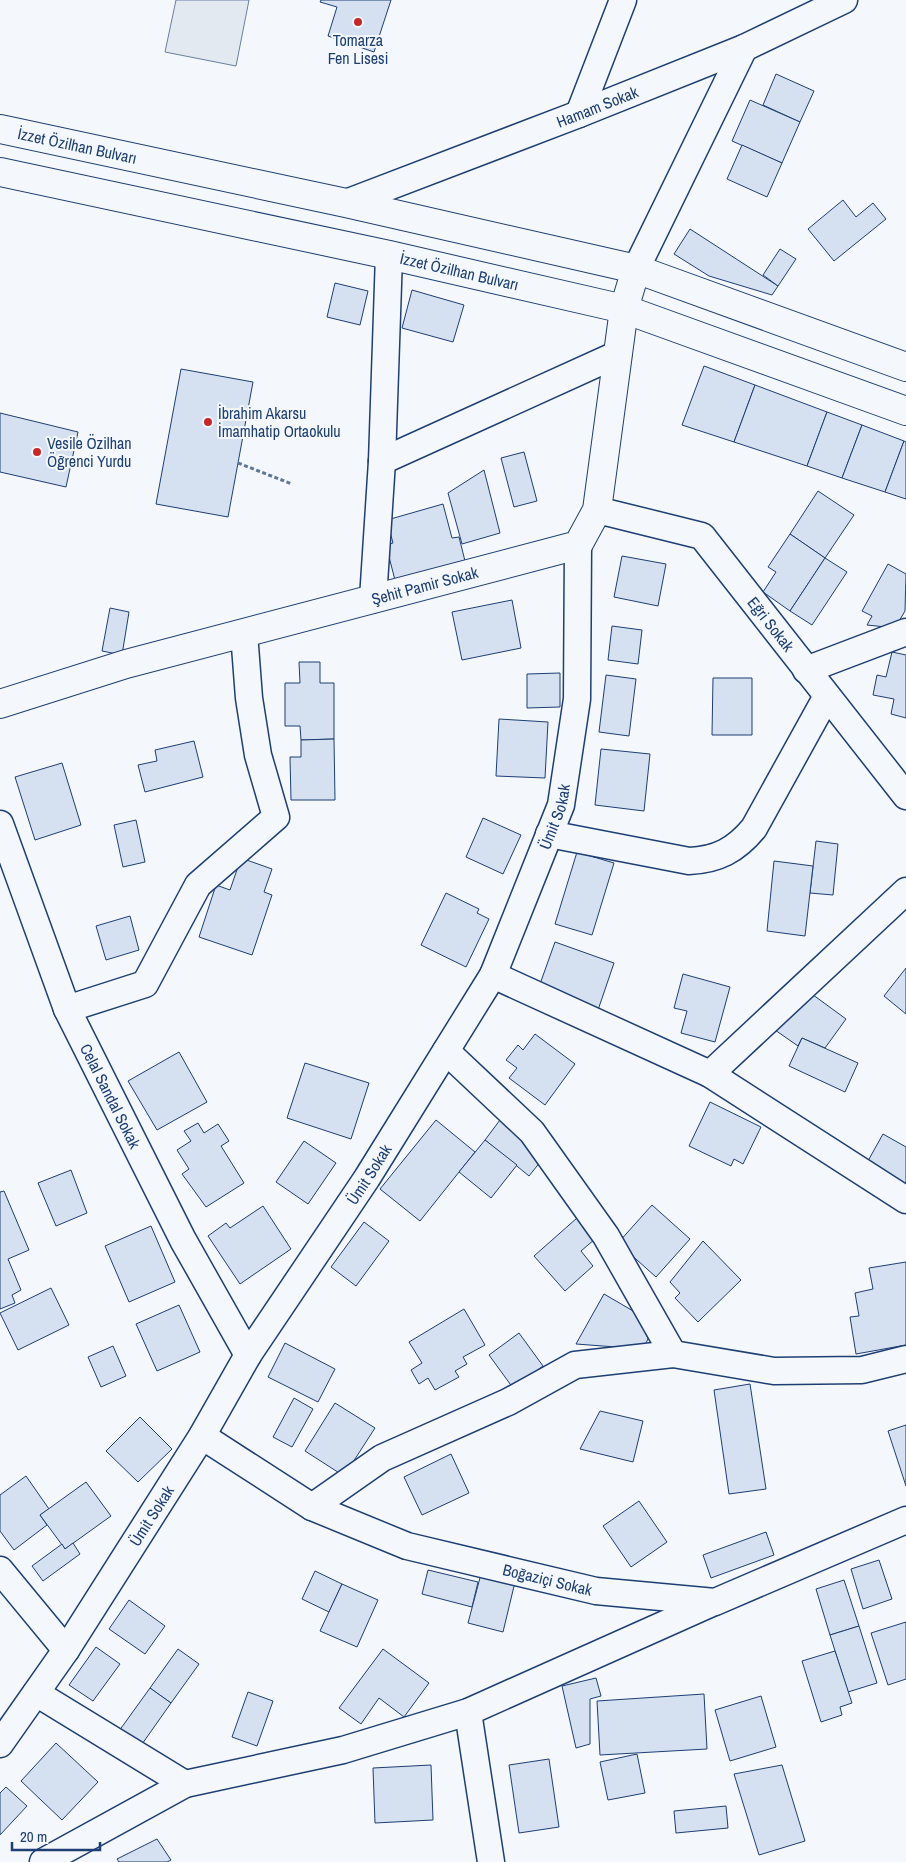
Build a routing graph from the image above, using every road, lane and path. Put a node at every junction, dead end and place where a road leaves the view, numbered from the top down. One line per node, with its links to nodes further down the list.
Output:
1 (623, 0): 4 (street)
2 (844, 0): 3 (street, Hamam Sokak)
3 (744, 48): 4 (street, Hamam Sokak); 9 (street)
4 (578, 114): 7 (street, Hamam Sokak)
5 (0, 129): 7 (main road, İzzet Özilhan Bulvarı)
6 (0, 172): 8 (main road, İzzet Özilhan Bulvarı)
7 (346, 202): 9 (main road, İzzet Özilhan Bulvarı)
8 (389, 255): 10 (main road, İzzet Özilhan Bulvarı); 14 (street)
9 (636, 270): 10 (main road); 12 (main road, İzzet Özilhan Bulvarı)
10 (624, 309): 11 (main road); 13 (main road, İzzet Özilhan Bulvarı)
11 (618, 354): 14 (street); 17 (main road)
12 (906, 367)
13 (906, 411)
14 (382, 462): 19 (street)
15 (238, 463): 16 (path)
16 (292, 484)
17 (597, 510): 18 (main road); 22 (street, Eğri Sokak)
18 (578, 545): 19 (main road, Şehit Pamir Sokak); 27 (street, Ümit Sokak)
19 (373, 599): 21 (main road, Şehit Pamir Sokak)
20 (906, 632): 22 (street)
21 (244, 633): 24 (main road, Şehit Pamir Sokak); 30 (street)
22 (806, 670): 23 (street, Eğri Sokak)
23 (826, 696): 25 (street, Eğri Sokak); 27 (street)
24 (0, 704)
25 (906, 796)
26 (0, 824): 30 (street, Celal Sandal Sokak)
27 (549, 834): 29 (street, Ümit Sokak)
28 (906, 892): 32 (street)
29 (493, 975): 31 (street, Ümit Sokak); 32 (street)
30 (67, 1009): 35 (street, Celal Sandal Sokak)
31 (446, 1051): 34 (street); 35 (street, Ümit Sokak)
32 (710, 1074): 33 (street)
33 (906, 1200)
34 (673, 1354): 36 (street); 38 (street)
35 (248, 1355): 37 (street, Ümit Sokak)
36 (906, 1359)
37 (202, 1436): 38 (street, Boğaziçi Sokak); 42 (street, Ümit Sokak)
38 (312, 1507): 41 (street, Boğaziçi Sokak)
39 (906, 1520): 41 (street, Boğaziçi Sokak)
40 (0, 1570): 42 (street)
41 (715, 1602): 44 (street)
42 (66, 1650): 43 (street, Ümit Sokak)
43 (36, 1693): 45 (street, Ümit Sokak); 46 (street)
44 (468, 1712): 46 (street); 48 (street)
45 (0, 1744)
46 (184, 1784): 47 (street)
47 (43, 1862)
48 (491, 1862)

